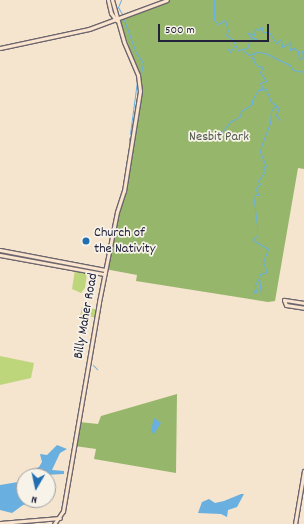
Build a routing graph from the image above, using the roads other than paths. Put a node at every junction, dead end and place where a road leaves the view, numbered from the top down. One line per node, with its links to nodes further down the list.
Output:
1 (108, 0): 4 (main road)
2 (112, 0): 4 (main road)
3 (167, 0): 4 (main road)
4 (116, 20): 5 (main road); 9 (main road, Billy Maher Road)
5 (0, 48)
6 (0, 250): 8 (main road)
7 (0, 255): 8 (main road)
8 (77, 267): 9 (main road)
9 (105, 272): 13 (main road, Billy Maher Road)
10 (304, 303): 11 (main road)
11 (304, 308)
12 (304, 471): 16 (main road)
13 (60, 518): 14 (main road); 15 (main road)
14 (0, 523)
15 (54, 524)
16 (295, 524)

